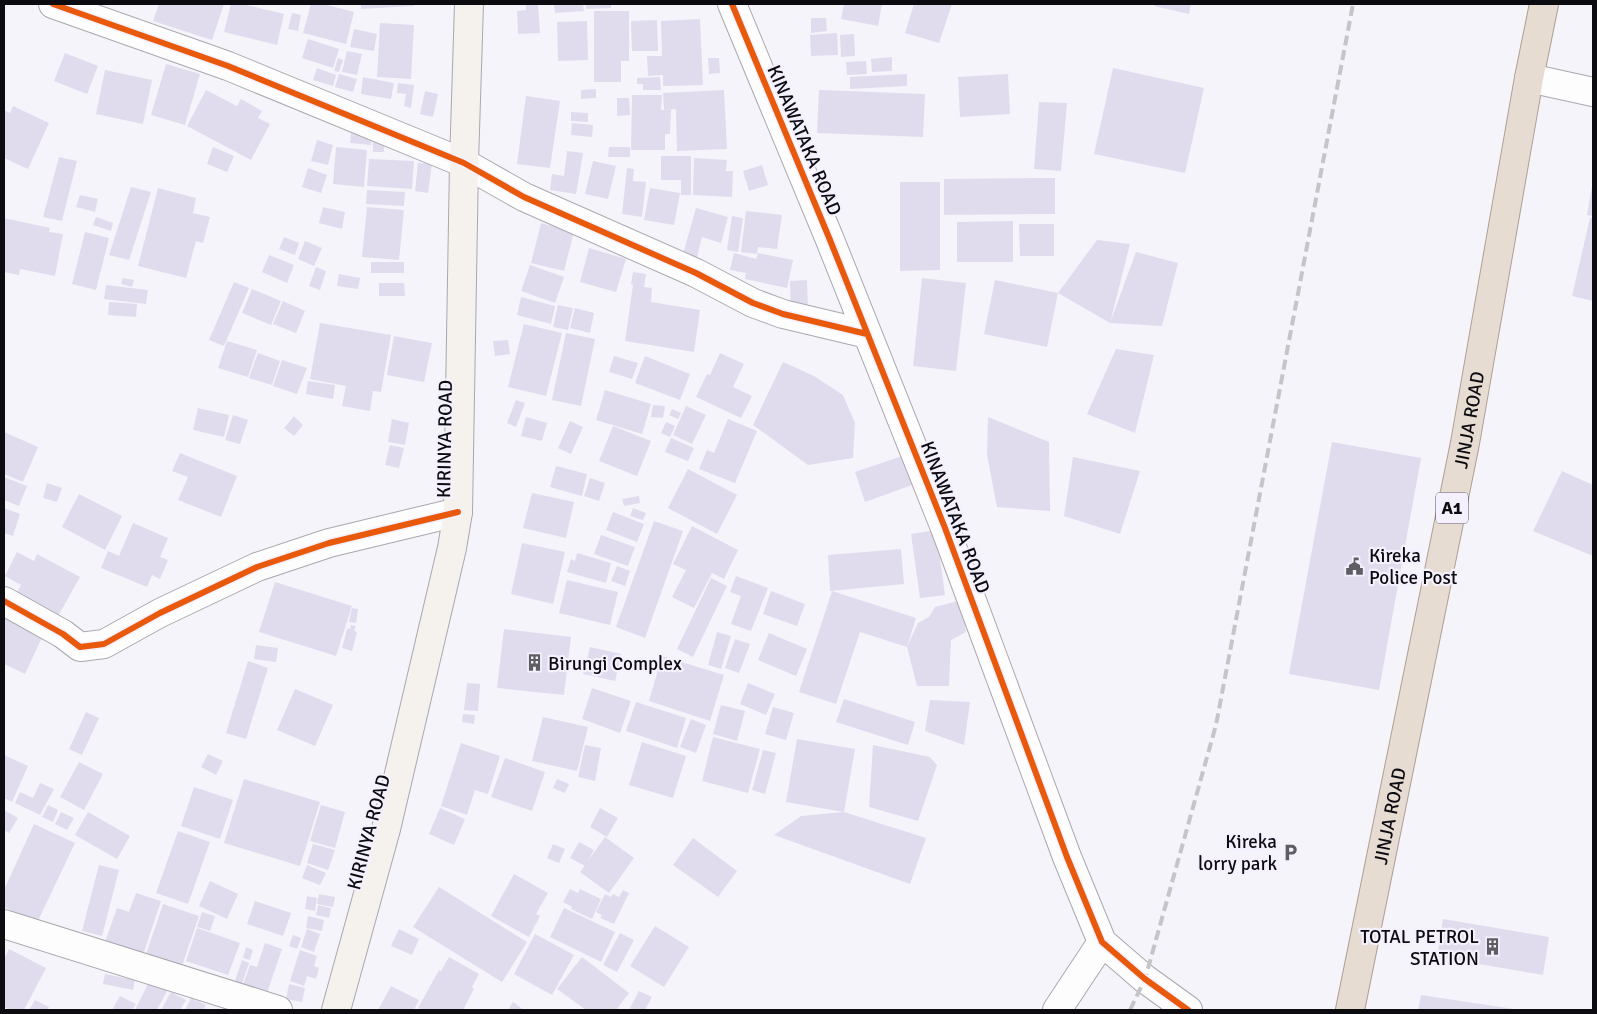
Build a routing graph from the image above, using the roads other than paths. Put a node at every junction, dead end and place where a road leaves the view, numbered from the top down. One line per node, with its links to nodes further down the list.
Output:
1 (53, 4): 7 (street)
2 (469, 4): 7 (main road, KIRINYA ROAD)
3 (732, 4): 8 (street, KINAWATAKA ROAD)
4 (1544, 4): 5 (highway, JINJA ROAD / A1)
5 (1529, 78): 6 (street); 17 (highway, JINJA ROAD / A1)
6 (1593, 92)
7 (464, 164): 8 (street); 9 (main road, KIRINYA ROAD)
8 (867, 334): 12 (street, KINAWATAKA ROAD)
9 (458, 512): 10 (street); 14 (main road, KIRINYA ROAD)
10 (4, 602)
11 (4, 924): 13 (street)
12 (1102, 942): 15 (street); 16 (street, KINAWATAKA ROAD)
13 (278, 1010)
14 (336, 1010)
15 (1057, 1010)
16 (1188, 1010)
17 (1350, 1010)

